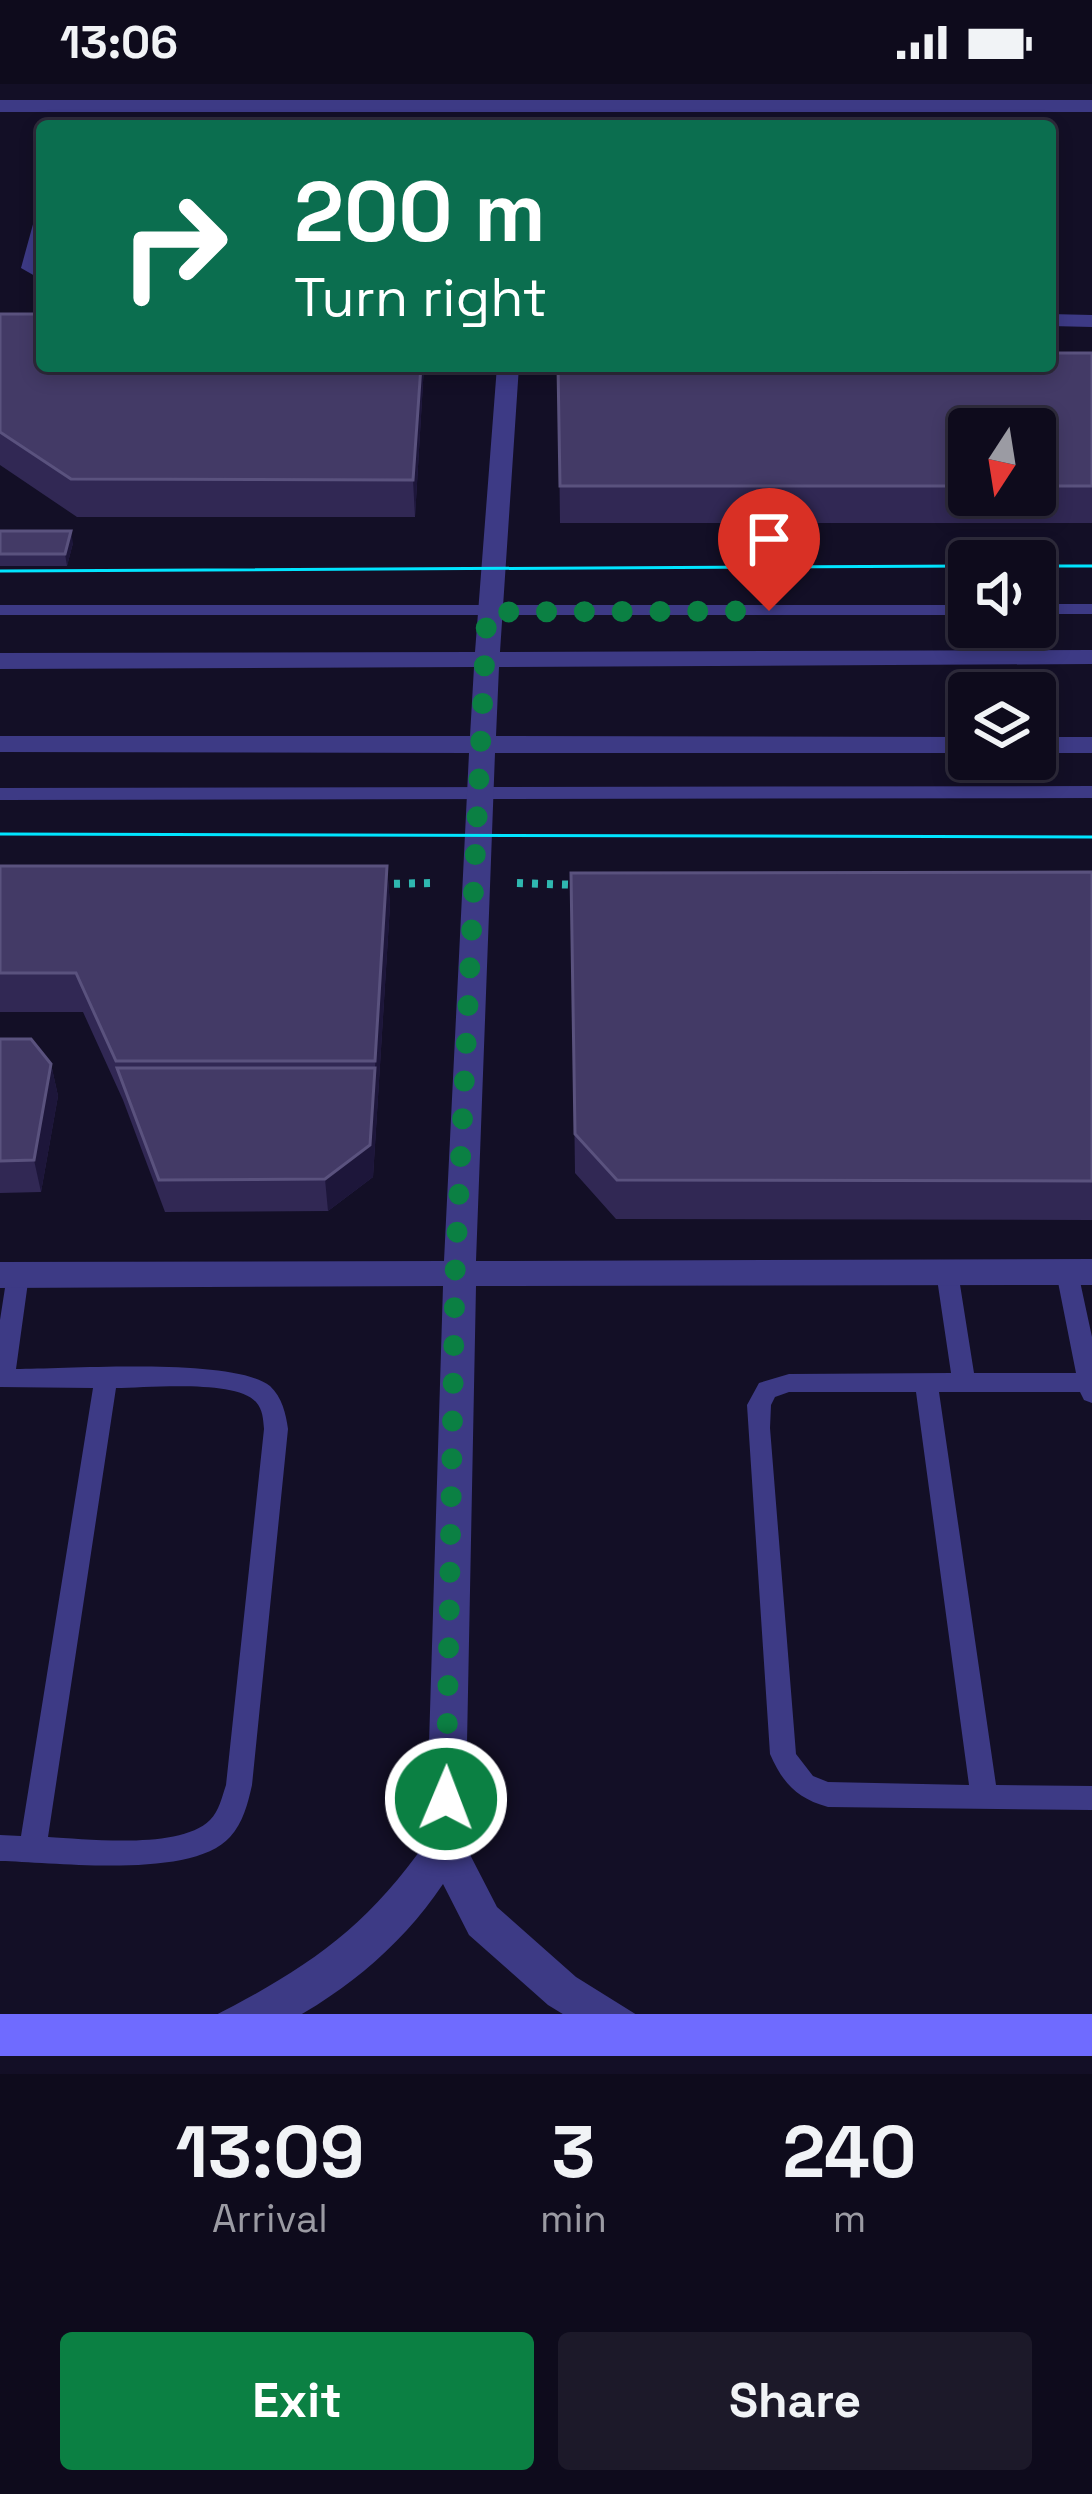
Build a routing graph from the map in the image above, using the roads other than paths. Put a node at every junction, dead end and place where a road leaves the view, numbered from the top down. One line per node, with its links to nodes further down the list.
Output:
1 (244, 84): 2 (street)
2 (293, 105): 3 (street); 4 (street)
3 (0, 106)
4 (421, 106): 5 (street); 8 (street)
5 (596, 106): 6 (street); 9 (street)
6 (1049, 106): 7 (street); 10 (street)
7 (1092, 106)
8 (468, 120)
9 (560, 120)
10 (1092, 126)
11 (36, 241): 12 (lane)
12 (36, 273)
13 (1056, 320): 14 (street)
14 (1092, 321)
15 (507, 372): 19 (street)
16 (1056, 609): 17 (lane)
17 (1092, 609)
18 (0, 610): 19 (lane)
19 (487, 612): 20 (lane); 25 (street)
20 (948, 613)
21 (1008, 648): 23 (lane)
22 (1092, 657): 23 (street)
23 (1021, 658): 25 (street)
24 (0, 662): 25 (street)
25 (485, 663): 27 (street)
26 (0, 743): 27 (street)
27 (481, 745): 28 (street); 31 (street)
28 (948, 745)
29 (1056, 745): 30 (street)
30 (1092, 745)
31 (478, 792): 32 (lane); 33 (lane); 36 (street)
32 (1092, 792)
33 (0, 794)
34 (947, 1272): 35 (street); 36 (street); 41 (lane)
35 (1079, 1272): 42 (lane)
36 (455, 1274): 37 (street); 45 (street)
37 (9, 1275): 38 (lane)
38 (2, 1378): 39 (lane)
39 (106, 1378): 47 (lane); 47 (lane)
40 (926, 1382): 41 (lane); 43 (lane); 43 (lane)
41 (964, 1382): 42 (lane)
42 (1091, 1386)
43 (984, 1798): 44 (lane)
44 (1092, 1798)
45 (445, 1847): 48 (street); 50 (street)
46 (0, 1848): 47 (lane)
47 (33, 1848)
48 (220, 2034): 49 (street); 50 (street)
49 (0, 2035)
50 (630, 2035): 51 (street)
51 (1092, 2035)

